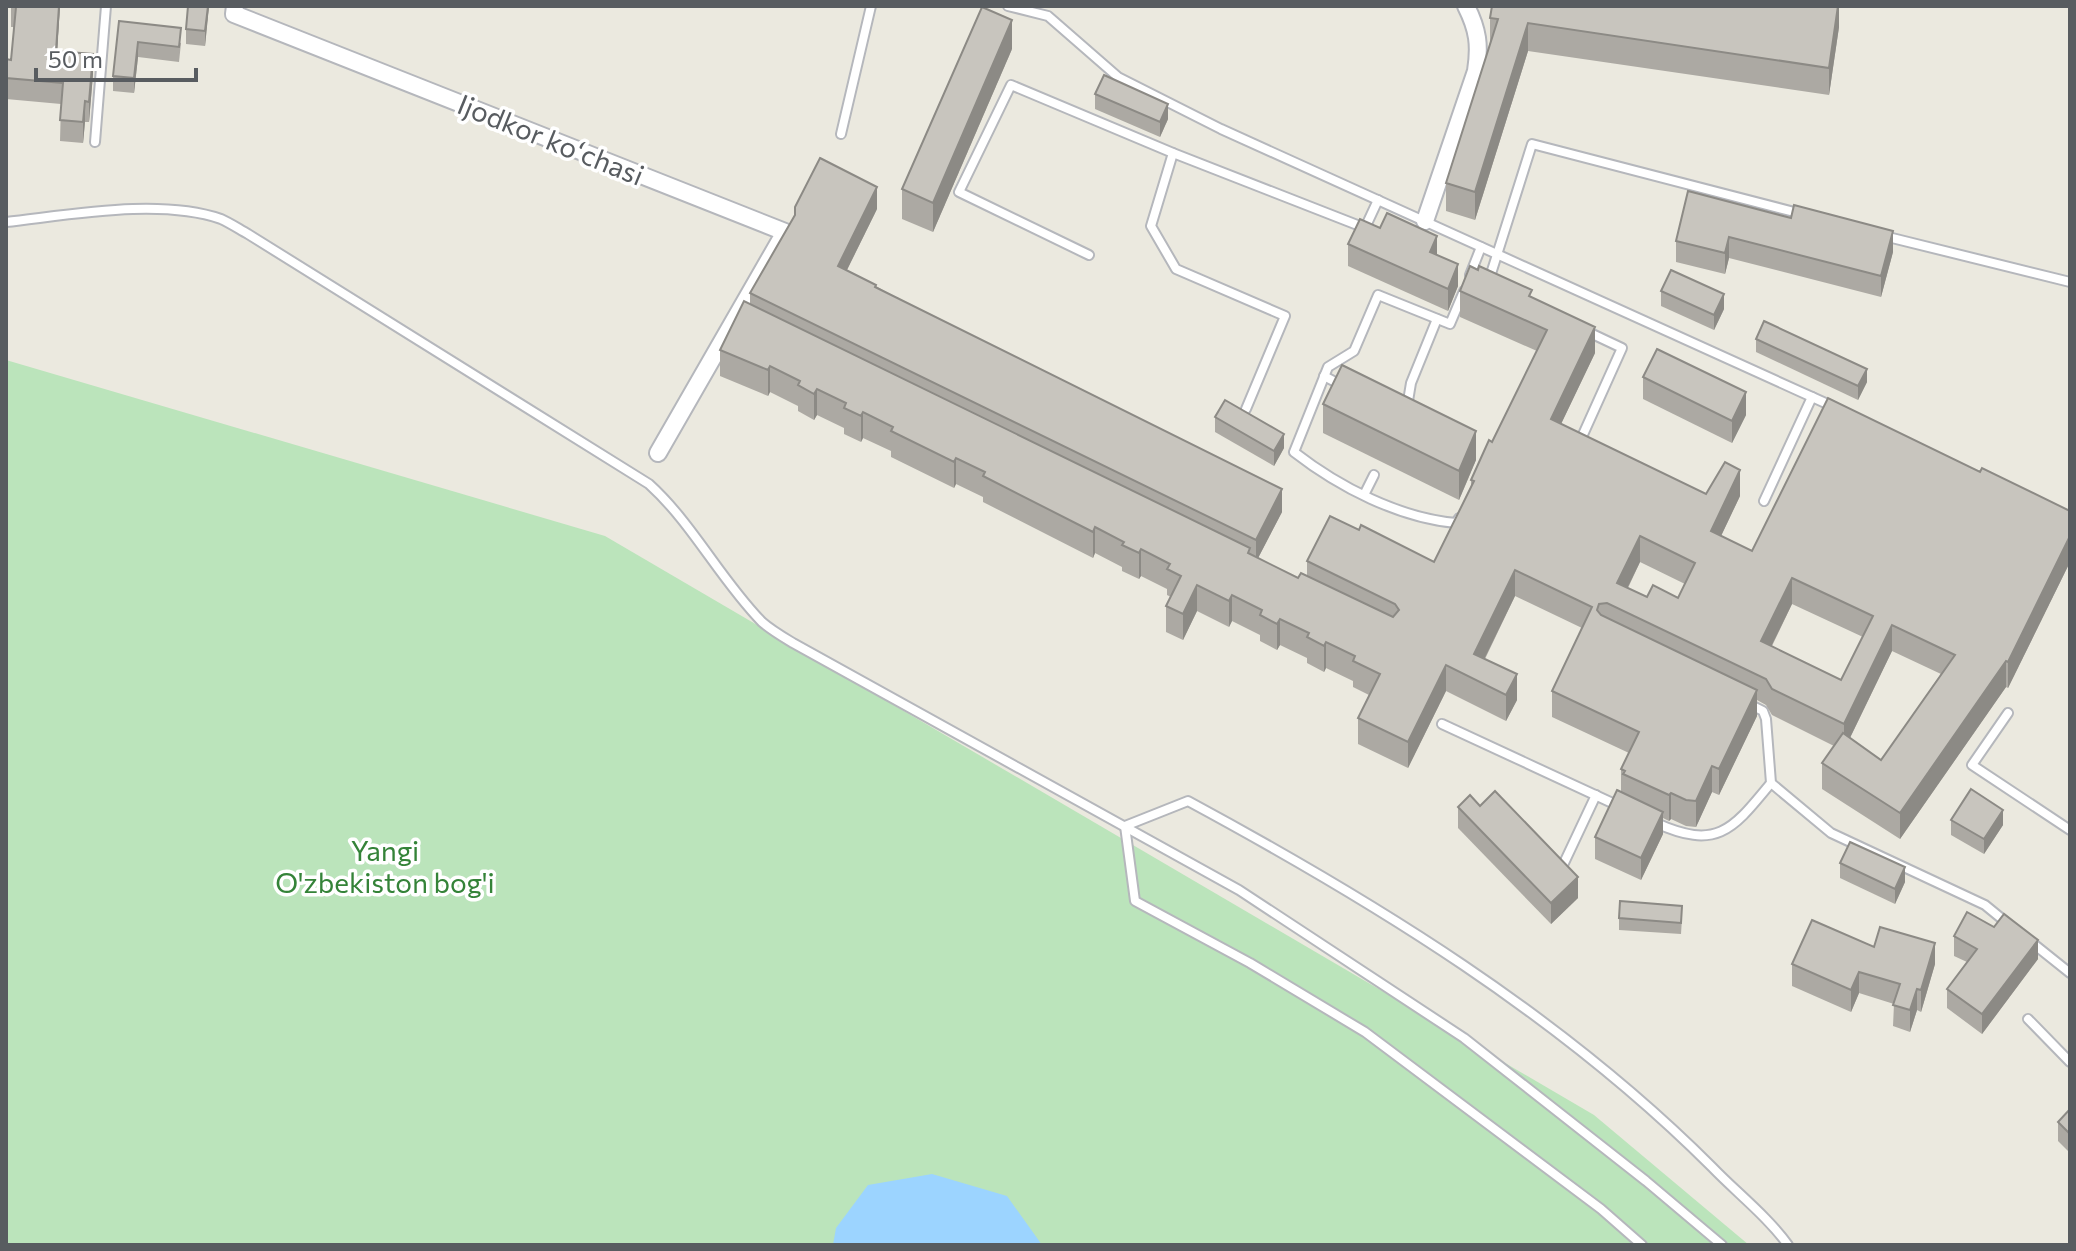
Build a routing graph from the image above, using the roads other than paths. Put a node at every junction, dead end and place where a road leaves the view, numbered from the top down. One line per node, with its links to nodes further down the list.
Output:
1 (106, 6): 7 (lane)
2 (235, 6): 28 (street, Ijodkor koʻchasi)
3 (871, 6): 6 (lane)
4 (1008, 6): 9 (lane)
5 (1466, 6): 11 (street)
6 (841, 134)
7 (95, 142)
8 (1173, 153): 9 (lane); 16 (lane); 24 (lane)
9 (1378, 200): 11 (lane)
10 (1810, 216): 15 (lane)
11 (1425, 221): 14 (lane)
12 (6, 222): 40 (lane)
13 (1872, 232): 17 (lane)
14 (1481, 247): 15 (lane); 19 (lane)
15 (1499, 254): 18 (lane); 23 (lane)
16 (1089, 255)
17 (2070, 282)
18 (1500, 290)
19 (1437, 319): 21 (lane); 26 (lane)
20 (1580, 328): 27 (lane)
21 (1324, 376): 22 (lane); 30 (lane)
22 (1351, 391)
23 (1812, 397): 25 (lane); 31 (lane)
24 (1246, 409)
25 (1841, 410)
26 (1407, 419)
27 (1581, 439)
28 (658, 453)
29 (1374, 475): 30 (lane)
30 (1364, 495): 32 (lane)
31 (1764, 501)
32 (1462, 510)
33 (1734, 697): 36 (lane)
34 (2008, 713): 41 (lane)
35 (1442, 724): 37 (lane)
36 (1771, 783): 39 (lane); 43 (lane)
37 (1596, 795): 38 (lane); 42 (lane)
38 (1636, 814)
39 (1649, 820)
40 (1125, 826): 48 (lane); 49 (lane); 50 (lane)
41 (2070, 830)
42 (1564, 863)
43 (2009, 924)
44 (2021, 934): 45 (lane)
45 (2070, 973)
46 (2028, 1019): 47 (lane)
47 (2070, 1062)
48 (1642, 1245)
49 (1722, 1245)
50 (1788, 1245)

